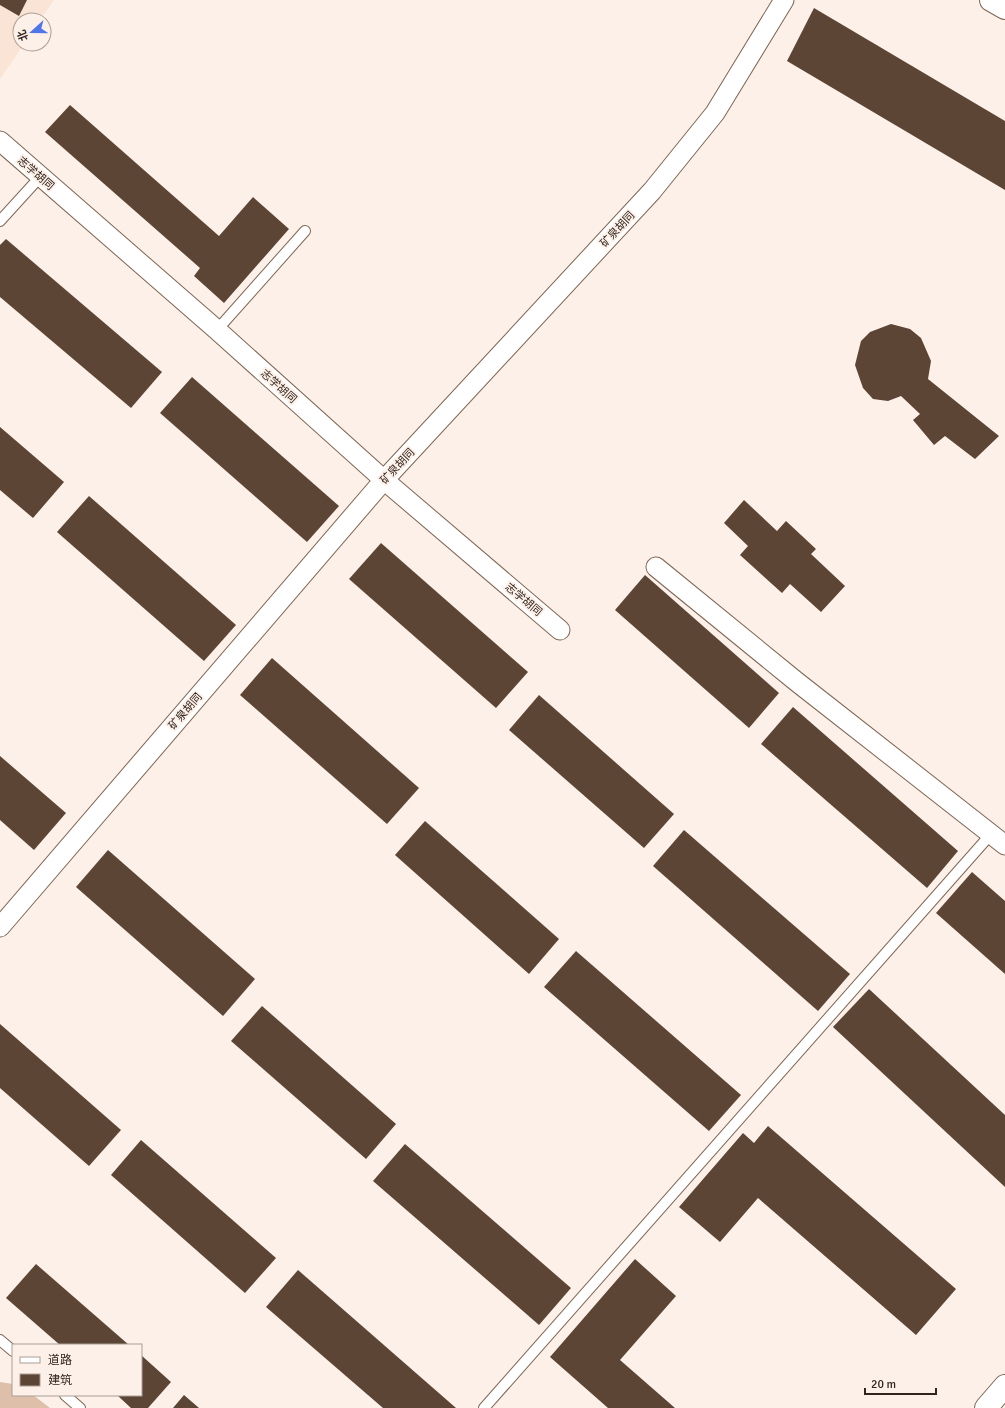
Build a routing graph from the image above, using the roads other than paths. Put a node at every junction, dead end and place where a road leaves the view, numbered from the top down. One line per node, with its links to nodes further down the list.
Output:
1 (784, 0): 9 (street, 矿泉胡同)
2 (991, 0): 3 (main road)
3 (1005, 8)
4 (0, 141): 5 (street, 志学胡同)
5 (40, 177): 6 (lane); 8 (street, 志学胡同)
6 (0, 221)
7 (305, 231): 8 (lane)
8 (217, 330): 9 (street, 志学胡同)
9 (384, 480): 11 (street, 志学胡同); 13 (street, 矿泉胡同)
10 (656, 567): 12 (street)
11 (560, 630)
12 (998, 839): 19 (lane)
13 (0, 927)
14 (0, 1340): 15 (lane)
15 (12, 1350)
16 (1005, 1386): 20 (main road)
17 (66, 1396): 18 (lane)
18 (80, 1408)
19 (484, 1408)
20 (986, 1408)

